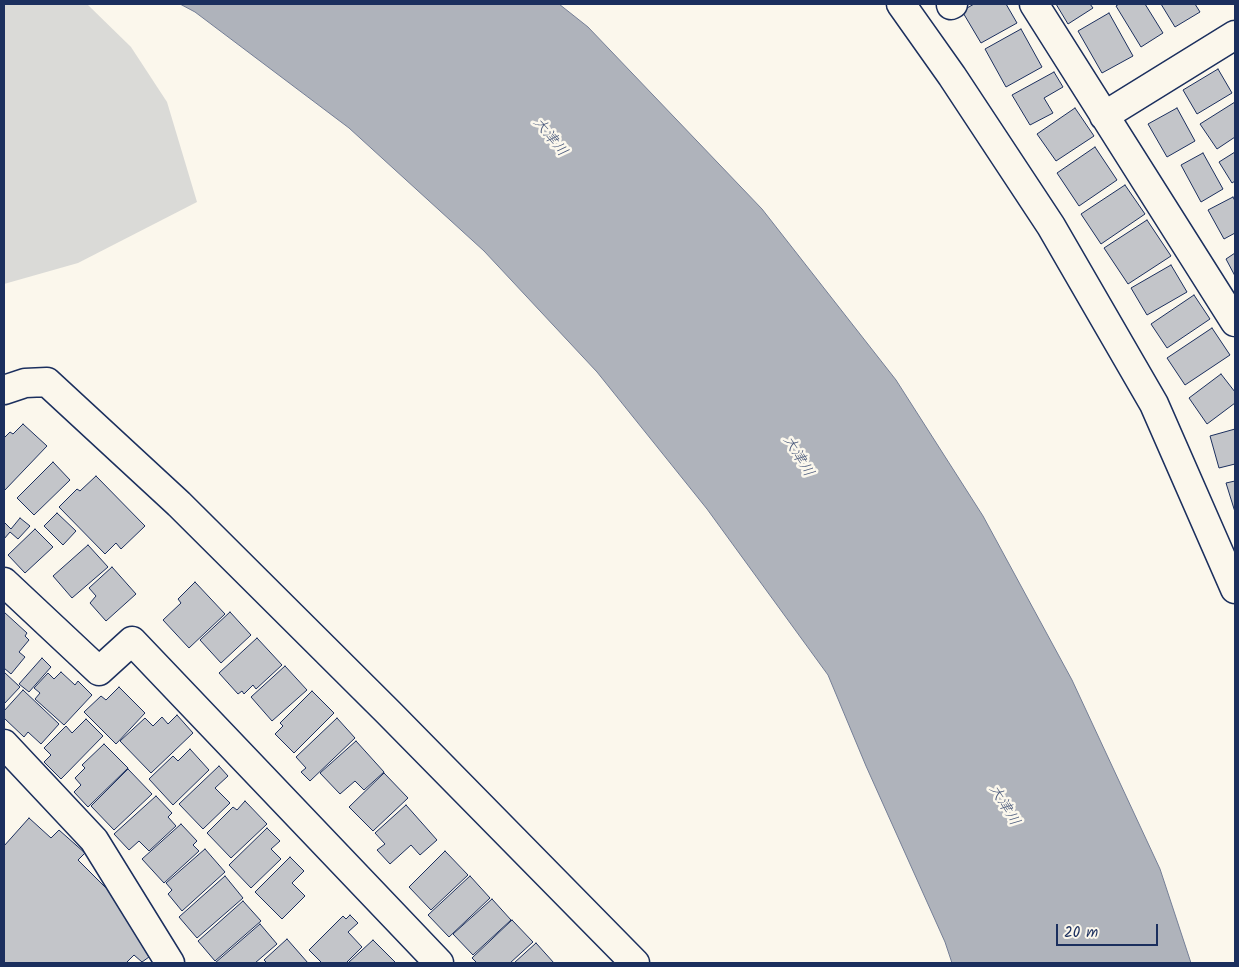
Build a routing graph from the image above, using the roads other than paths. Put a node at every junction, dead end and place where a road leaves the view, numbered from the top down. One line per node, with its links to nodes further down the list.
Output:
1 (901, 4): 8 (street)
2 (1034, 4): 4 (street)
3 (1235, 37): 4 (street)
4 (1104, 116): 5 (street)
5 (1235, 322)
6 (4, 390): 12 (street)
7 (4, 582): 11 (street)
8 (1235, 589)
9 (4, 744): 10 (street)
10 (170, 963)
11 (439, 963)
12 (635, 963)

